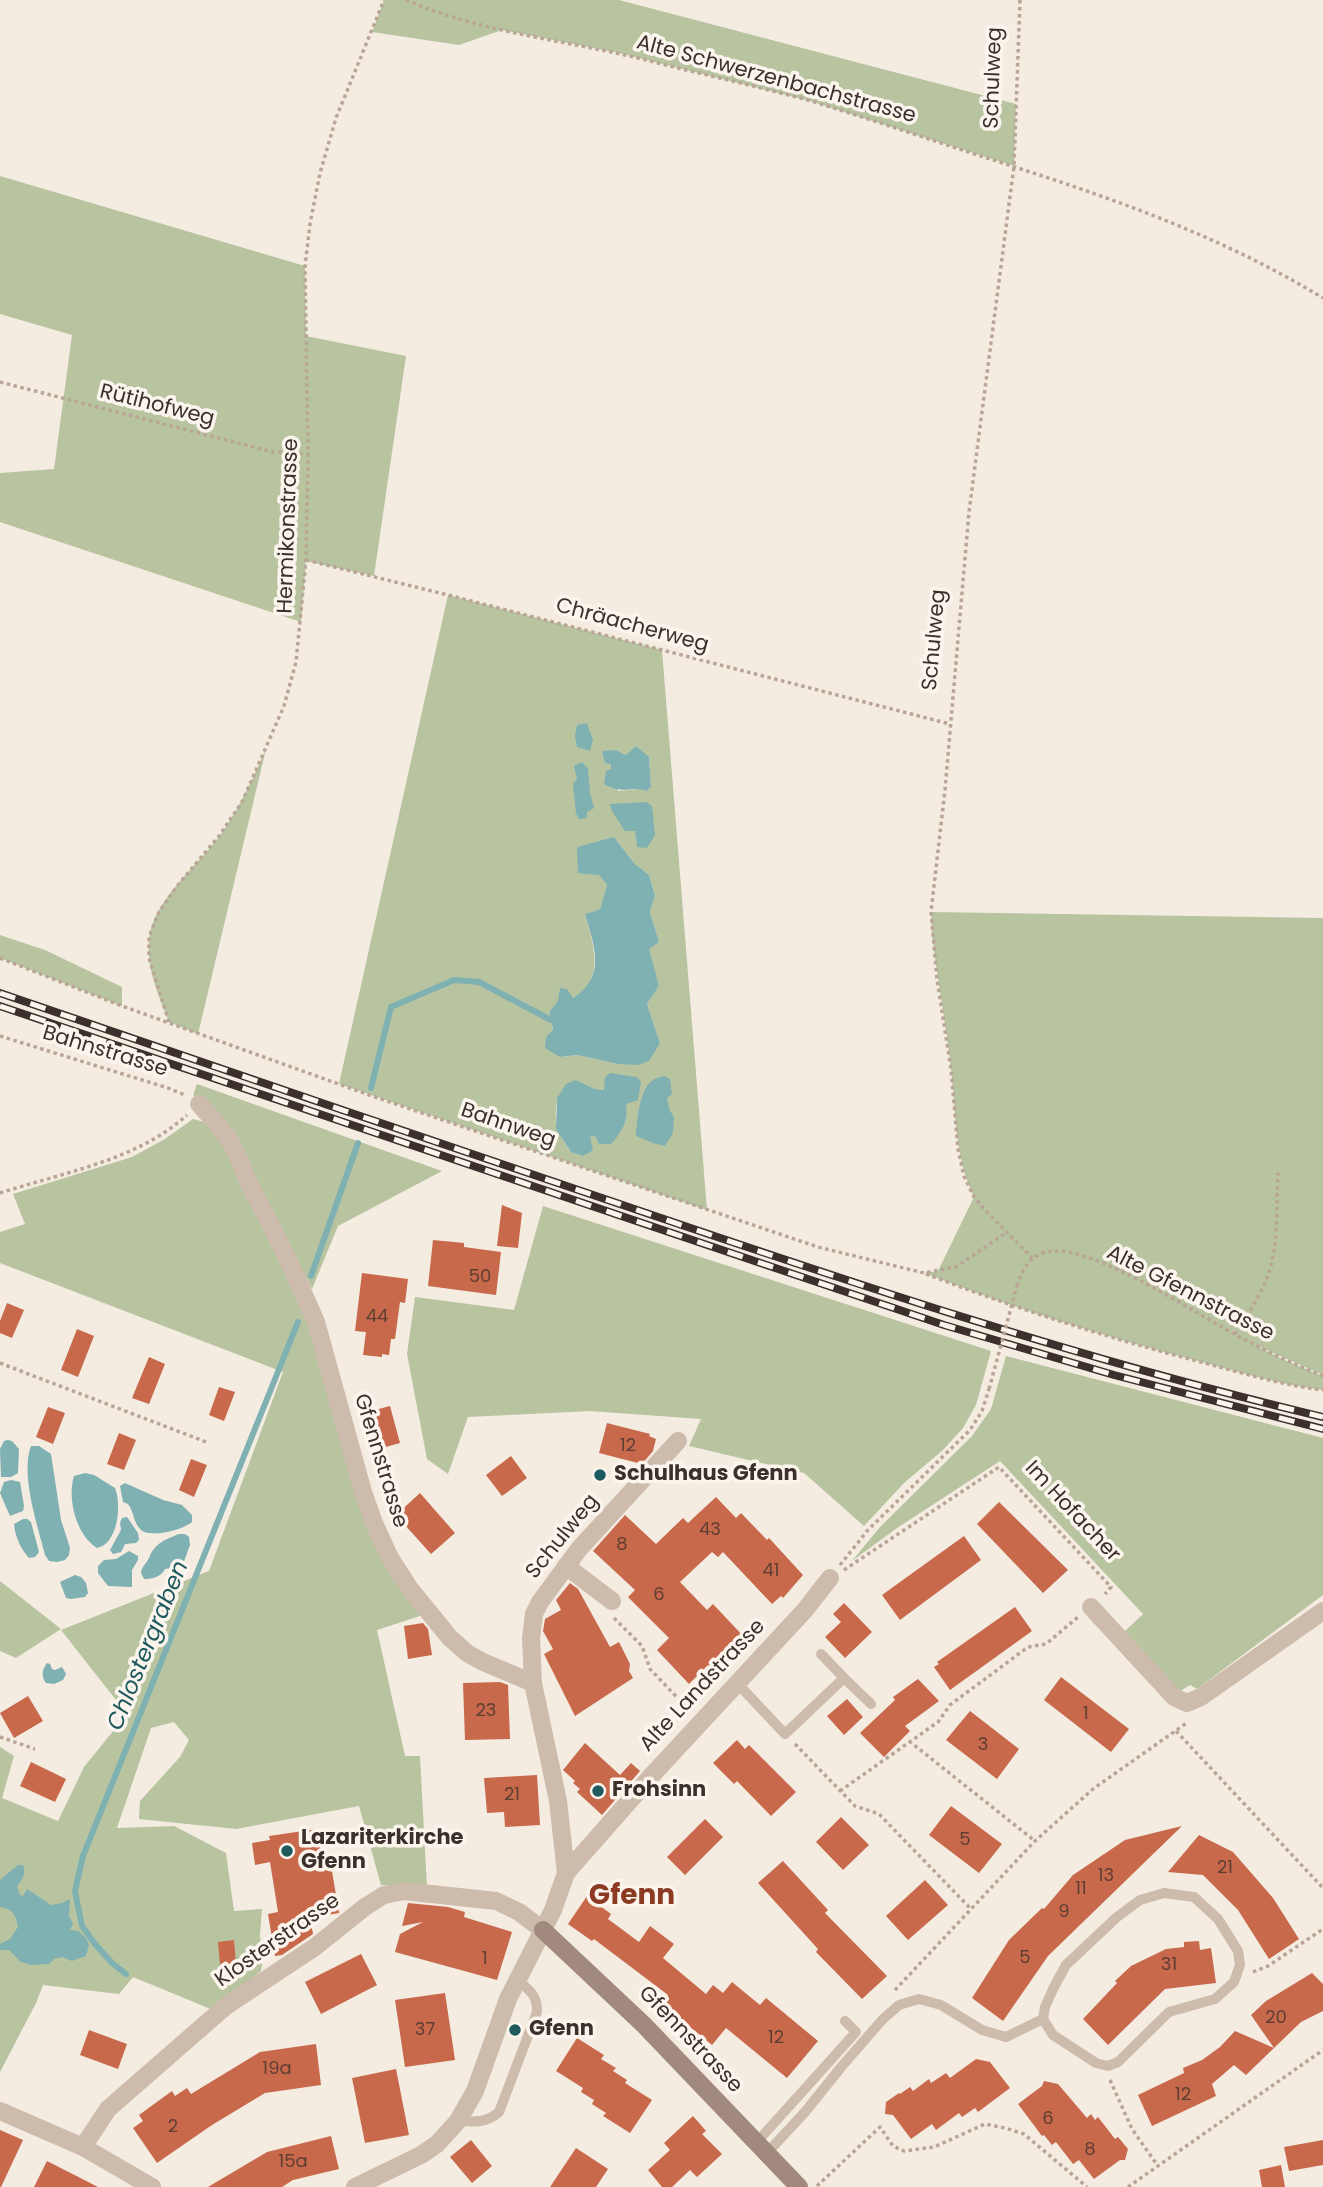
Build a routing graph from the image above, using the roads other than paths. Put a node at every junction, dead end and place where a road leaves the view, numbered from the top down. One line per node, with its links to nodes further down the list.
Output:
1 (199, 1104): 10 (street, Gfennstrasse)
2 (678, 1441): 3 (street, Schulweg)
3 (566, 1566): 5 (street); 10 (street, Schulweg)
4 (830, 1578): 11 (street, Alte Landstrasse)
5 (612, 1601)
6 (1091, 1607): 7 (street)
7 (1323, 1611)
8 (821, 1654): 9 (lane)
9 (844, 1678): 11 (lane); 12 (lane)
10 (533, 1683): 13 (street)
11 (737, 1684): 13 (street, Alte Landstrasse)
12 (870, 1704)
13 (566, 1873): 14 (street, Alte Landstrasse)
14 (543, 1930): 15 (street, Alte Landstrasse); 20 (street, Klosterstrasse); 21 (street, Gfennstrasse)
15 (517, 1980): 19 (street, Alte Landstrasse); 19 (lane)
16 (1043, 2019): 16 (lane); 21 (lane)
17 (845, 2021): 21 (lane)
18 (0, 2111): 20 (street)
19 (458, 2121): 23 (street, Alte Landstrasse)
20 (83, 2147): 22 (street)
21 (762, 2148): 24 (street, Gfennstrasse)
22 (152, 2187)
23 (355, 2187)
24 (799, 2187)

